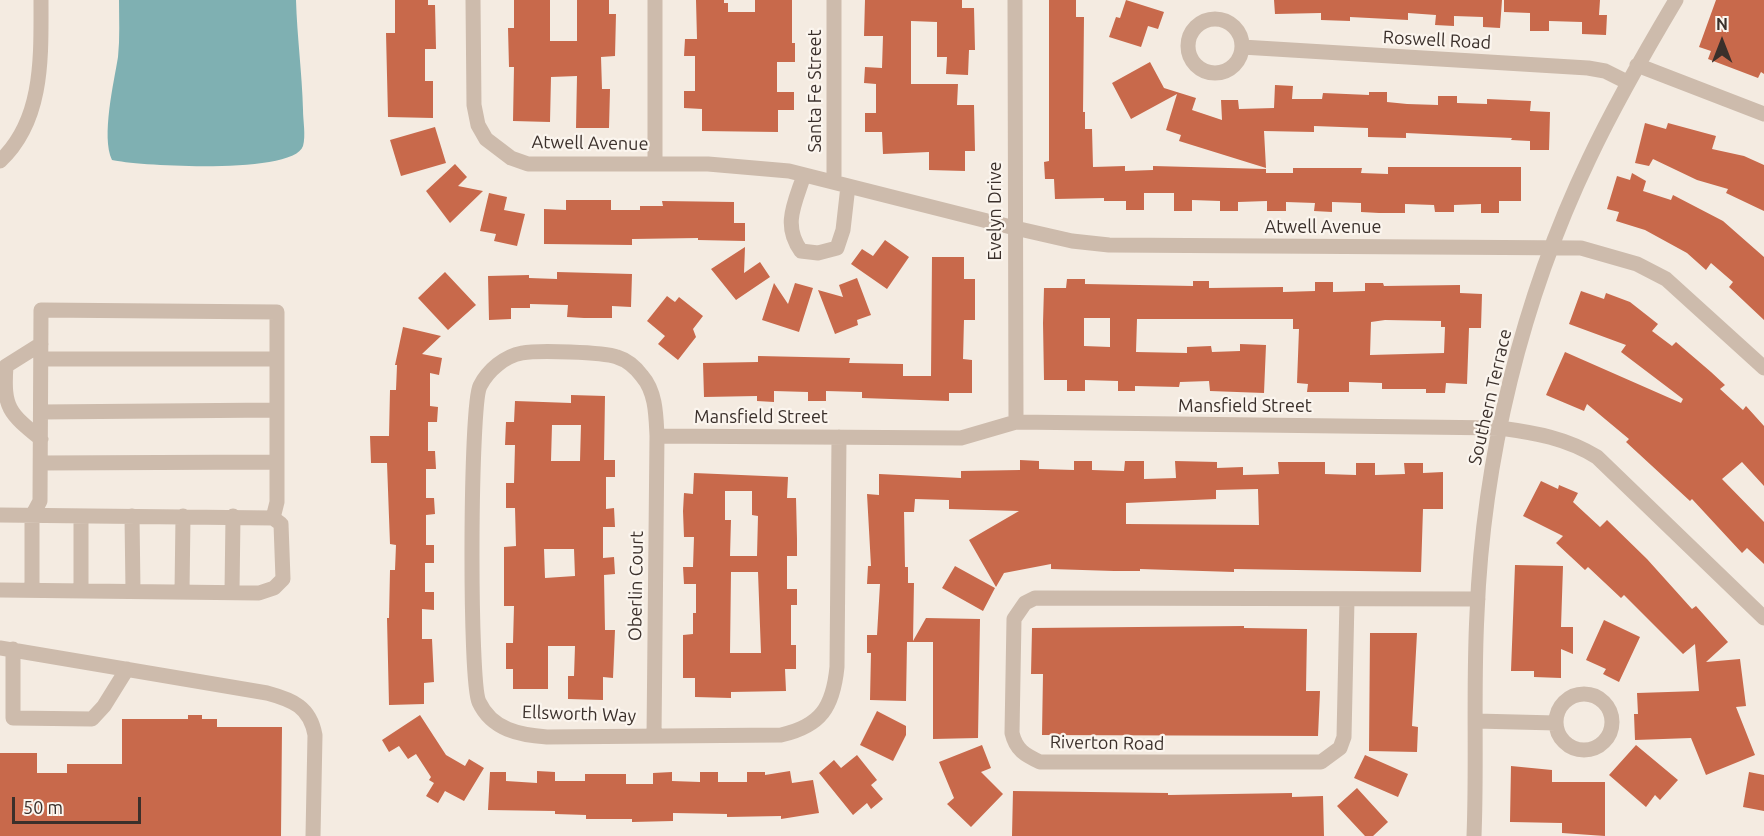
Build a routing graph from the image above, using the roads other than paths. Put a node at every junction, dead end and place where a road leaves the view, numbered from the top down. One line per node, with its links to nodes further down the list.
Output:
1 (41, 0): 11 (street)
2 (473, 0): 12 (street, Atwell Avenue)
3 (655, 0): 12 (street)
4 (834, 0): 14 (street, Santa Fe Street)
5 (1015, 0): 15 (street, Evelyn Drive)
6 (1676, 0): 8 (street, Southern Terrace)
7 (1242, 46): 9 (street, Roswell Road)
8 (1637, 65): 9 (street, Southern Terrace); 10 (street)
9 (1627, 82): 16 (street, Southern Terrace)
10 (1764, 114)
11 (0, 162)
12 (655, 164): 13 (street, Atwell Avenue)
13 (804, 175): 14 (street, Atwell Avenue); 14 (street)
14 (841, 184): 15 (street, Atwell Avenue)
15 (1015, 228): 16 (street, Atwell Avenue); 22 (street, Evelyn Drive)
16 (1552, 248): 19 (street, Atwell Avenue); 23 (street, Southern Terrace)
17 (41, 351): 18 (street); 18 (street); 21 (street); 26 (street)
18 (277, 359): 20 (street)
19 (1764, 368)
20 (277, 410): 21 (street); 27 (street)
21 (41, 412): 26 (street)
22 (1016, 422): 23 (street, Mansfield Street); 25 (street, Mansfield Street)
23 (1500, 428): 42 (street, Southern Terrace); 44 (street, Mansfield Street)
24 (657, 436): 25 (street, Mansfield Street); 49 (street, Oberlin Court); 49 (street, Ellsworth Way)
25 (839, 437): 49 (street, Ellsworth Way)
26 (41, 439): 28 (street)
27 (277, 462): 28 (street); 35 (street)
28 (41, 463): 30 (street)
29 (0, 515): 30 (street)
30 (32, 516): 31 (street); 37 (street)
31 (81, 516): 32 (street); 38 (street)
32 (132, 516): 33 (street); 39 (street)
33 (183, 516): 34 (street); 40 (street)
34 (233, 516): 35 (street); 41 (street)
35 (273, 518): 41 (street)
36 (0, 590): 37 (street)
37 (32, 590): 38 (street)
38 (81, 590): 39 (street)
39 (133, 591): 40 (street)
40 (182, 592): 41 (street)
41 (232, 592)
42 (1478, 599): 43 (street, Riverton Road); 47 (street, Southern Terrace)
43 (1347, 600): 43 (street, Riverton Road)
44 (1764, 618)
45 (6, 648): 46 (street); 46 (street)
46 (127, 669): 50 (street)
47 (1476, 722): 48 (street); 51 (street, Southern Terrace)
48 (1556, 723)
49 (654, 736)
50 (313, 836)
51 (1474, 836)

